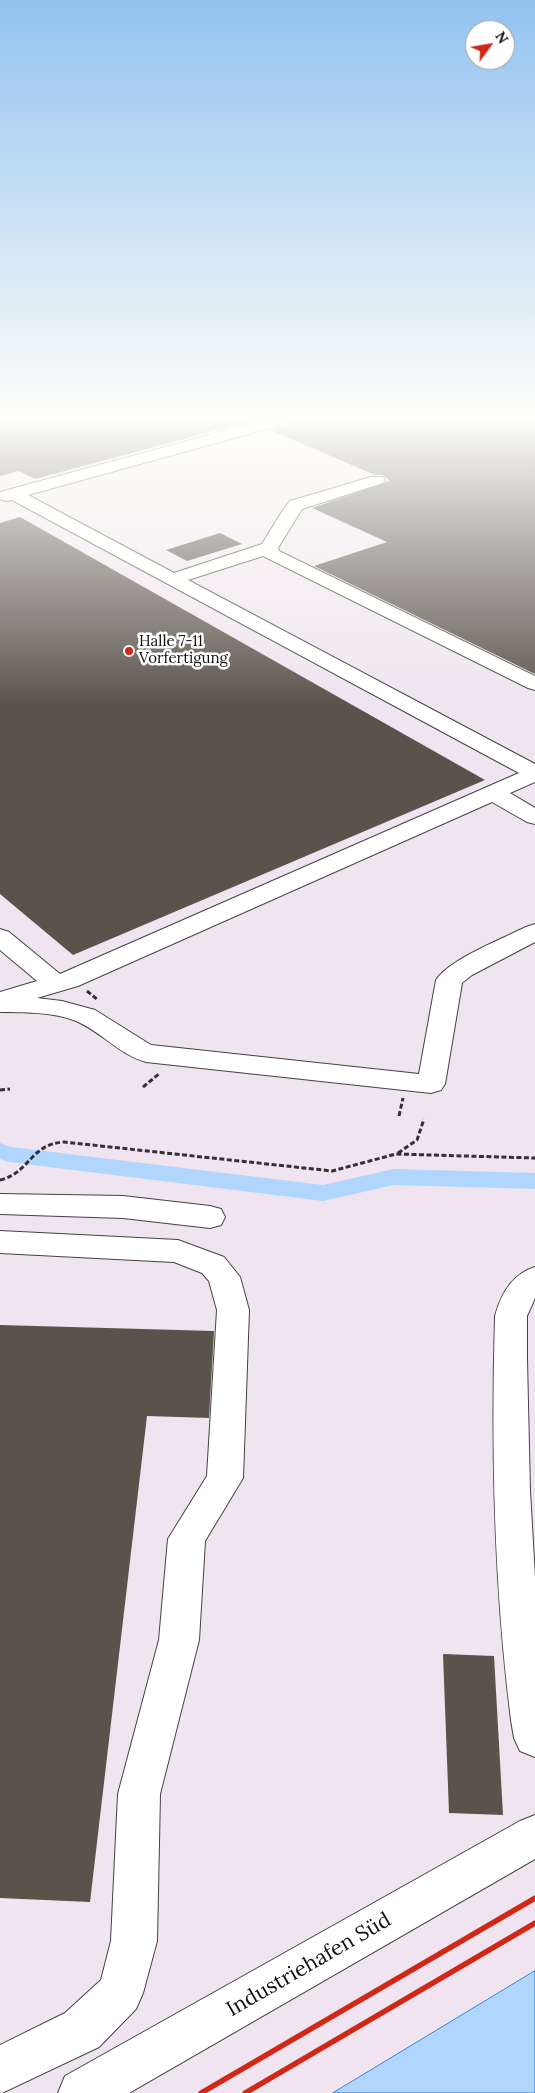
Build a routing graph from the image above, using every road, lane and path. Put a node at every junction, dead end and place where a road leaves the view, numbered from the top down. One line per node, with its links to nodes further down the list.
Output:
1 (38, 512): 4 (street)
2 (290, 512): 3 (street)
3 (269, 548): 4 (street); 5 (street)
4 (173, 579): 6 (street)
5 (535, 684)
6 (535, 774): 7 (street)
7 (494, 793): 8 (street); 11 (street)
8 (535, 816)
9 (535, 932): 12 (street)
10 (0, 937): 11 (street)
11 (57, 985): 12 (street); 13 (path)
12 (0, 1003)
13 (105, 1006)
14 (10, 1089): 15 (path)
15 (0, 1090)
16 (424, 1119): 17 (path)
17 (396, 1154): 18 (path); 19 (path)
18 (535, 1158)
19 (0, 1180)
20 (0, 1204): 21 (street)
21 (210, 1217)
22 (0, 1242): 26 (street)
23 (535, 1279): 24 (street)
24 (535, 1738)
25 (535, 1836): 27 (street, Industriehafen Süd)
26 (0, 2070)
27 (82, 2093)

